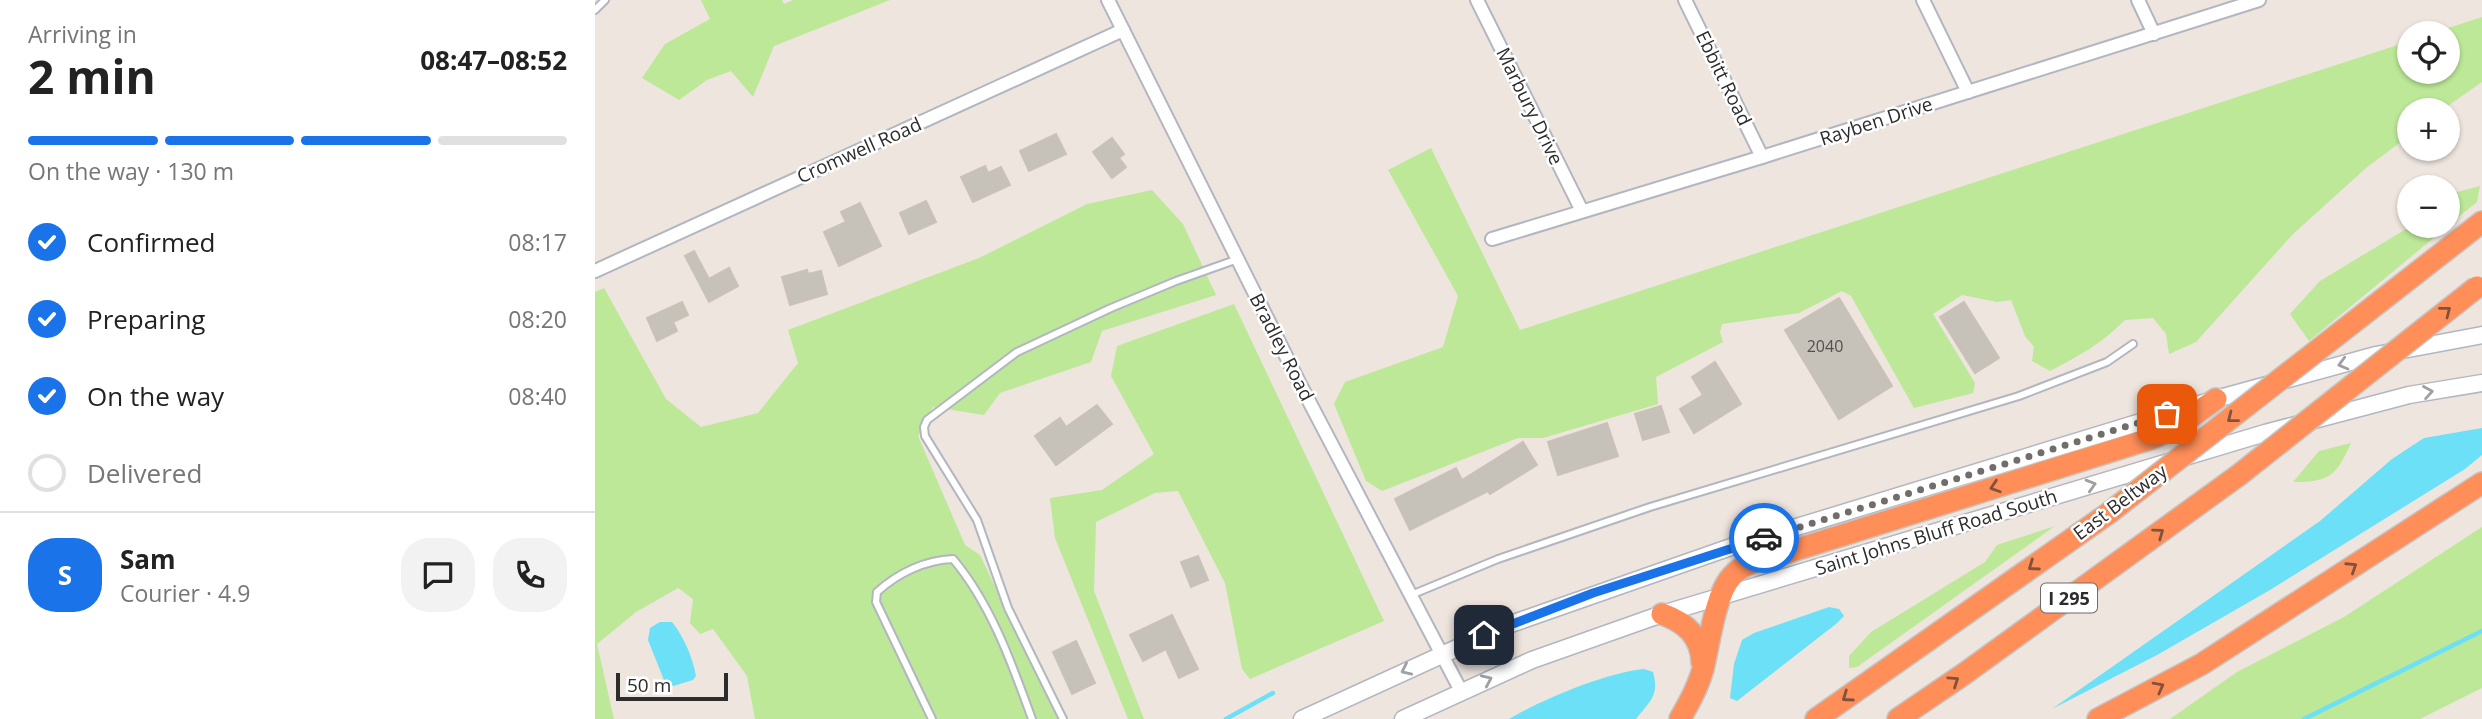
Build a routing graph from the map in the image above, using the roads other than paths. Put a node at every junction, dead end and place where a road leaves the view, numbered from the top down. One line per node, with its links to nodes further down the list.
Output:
1 (605, 0): 8 (lane)
2 (1108, 0): 9 (street, Bradley Road)
3 (1478, 0): 13 (street, Marbury Drive)
4 (1685, 0): 12 (street, Ebbitt Road)
5 (1923, 0): 11 (street)
6 (2138, 0): 10 (street)
7 (2259, 0): 10 (street, Rayben Drive)
8 (595, 10)
9 (1123, 30): 16 (street, Bradley Road); 17 (street, Cromwell Road)
10 (2154, 34): 11 (street, Rayben Drive)
11 (1968, 92): 12 (street, Rayben Drive)
12 (1762, 157): 13 (street, Rayben Drive)
13 (1582, 211): 15 (street, Rayben Drive)
14 (2482, 222): 36 (highway, East Beltway / I 295, one-way to 36, bridge)
15 (1492, 239)
16 (1238, 260): 24 (street, Bradley Road); 32 (lane)
17 (595, 271)
18 (2480, 285): 37 (highway, I 295, one-way to 18, bridge)
19 (2482, 335): 22 (main road, one-way to 22)
20 (2133, 344): 24 (lane)
21 (2482, 383): 25 (main road, Saint Johns Bluff Road South, one-way to 21)
22 (2216, 399): 25 (highway, one-way to 25); 27 (main road)
23 (2482, 483): 38 (highway, one-way to 23)
24 (1411, 594): 27 (street, Bradley Road)
25 (1721, 597): 26 (main road, Saint Johns Bluff Road South); 28 (highway)
26 (1662, 614): 28 (highway); 29 (main road, Saint Johns Bluff Road South, one-way to 26)
27 (1442, 653): 29 (street, Bradley Road); 33 (main road, one-way to 33)
28 (1702, 671): 35 (highway)
29 (1461, 691): 34 (main road, Saint Johns Bluff Road South)
30 (932, 719): 31 (lane)
31 (1032, 719)
32 (1063, 719)
33 (1302, 719)
34 (1403, 719)
35 (1680, 719)
36 (1816, 719)
37 (1898, 719)
38 (2098, 719)

